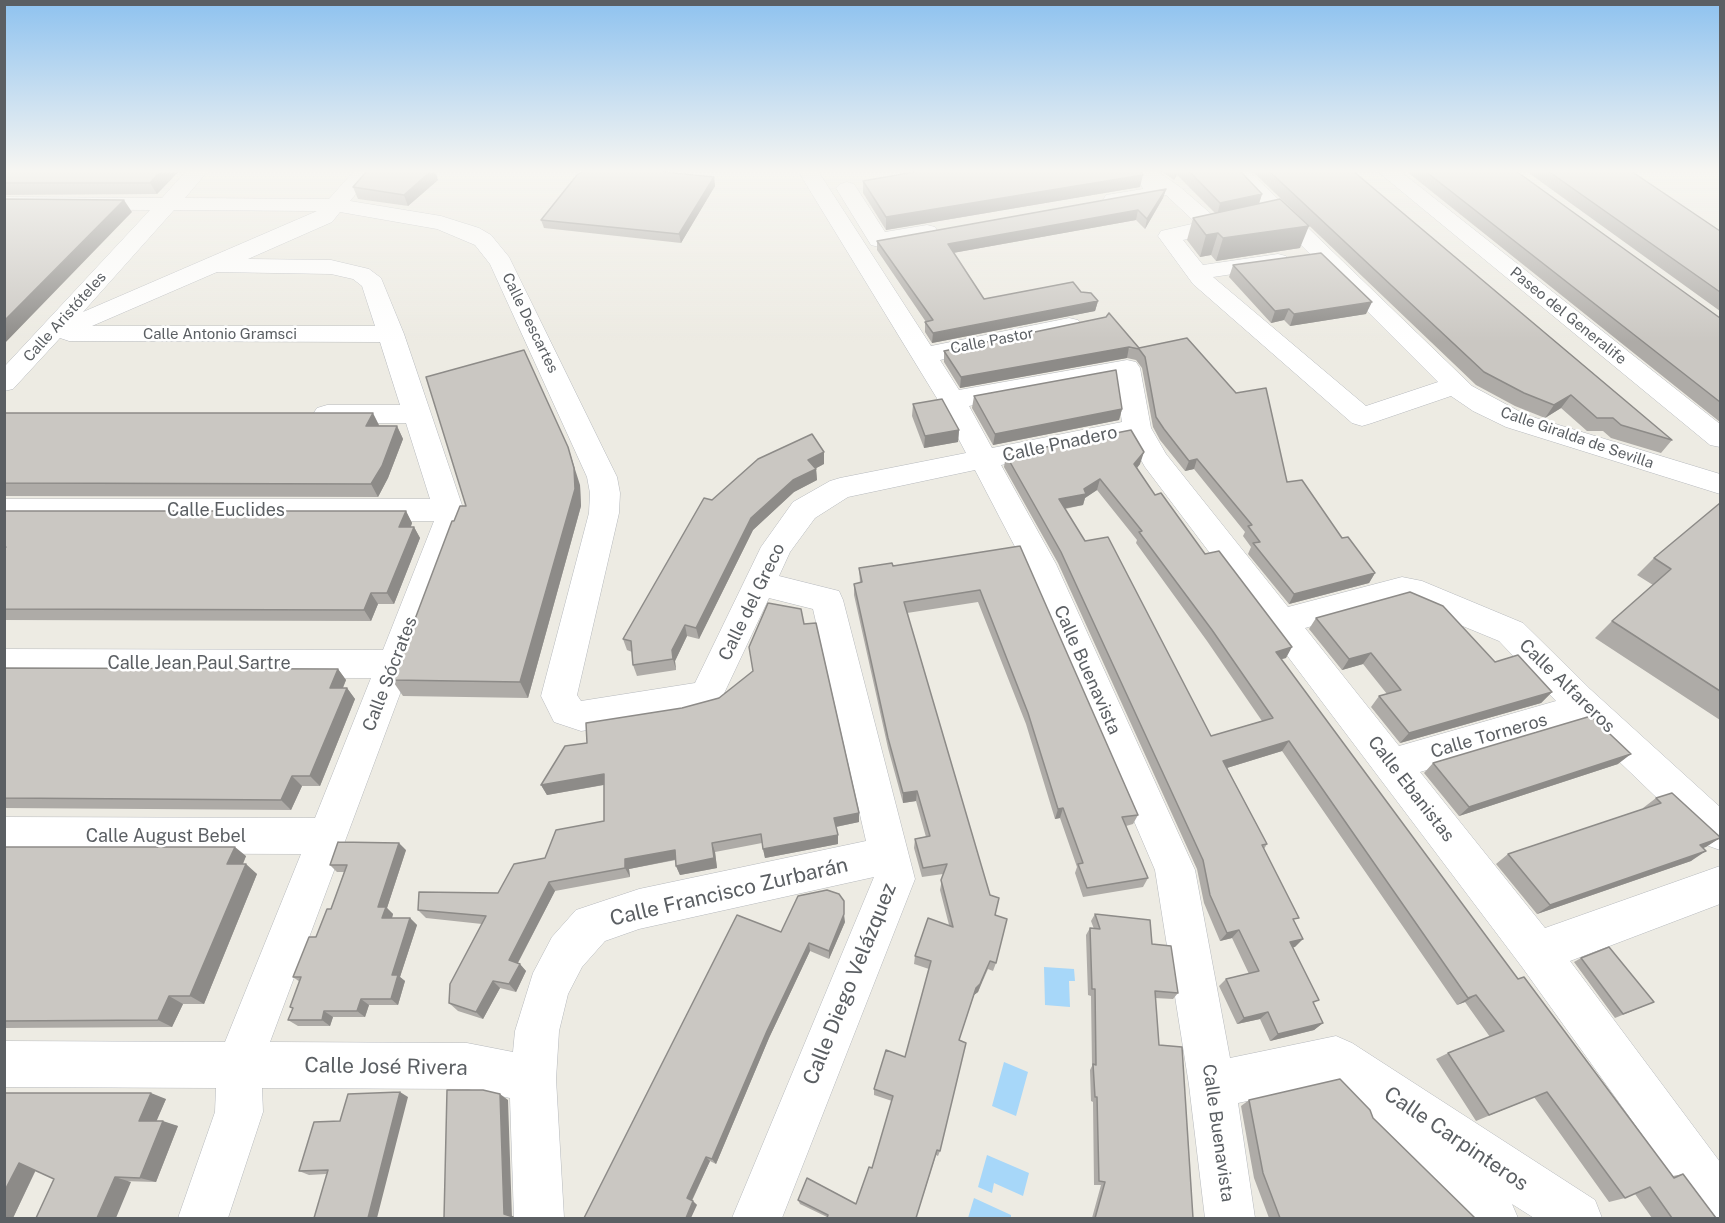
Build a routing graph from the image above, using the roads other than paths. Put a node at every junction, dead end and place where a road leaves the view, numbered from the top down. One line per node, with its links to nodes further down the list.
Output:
1 (146, 228): 14 (street, Calle Aristóteles)
2 (299, 228): 11 (street)
3 (457, 228): 34 (street, Calle Descartes)
4 (851, 228): 16 (street, Calle Buenavista)
5 (868, 228): 6 (street)
6 (948, 228)
7 (1203, 228): 12 (street)
8 (1294, 228): 10 (street, Calle Giralda de Sevilla)
9 (1458, 228): 23 (street, Paseo del Generalife)
10 (1321, 255): 12 (street); 18 (street, Calle Giralda de Sevilla)
11 (214, 265): 14 (street); 15 (street, Calle Sócrates)
12 (1196, 273): 18 (street)
13 (1094, 320): 16 (street, Calle Pastor)
14 (50, 333): 15 (street, Calle Antonio Gramsci); 17 (street, Calle Aristóteles)
15 (391, 334): 21 (street, Calle Sócrates)
16 (924, 355): 19 (street, Calle Buenavista)
17 (4, 383)
18 (1456, 385): 26 (street, Calle Giralda de Sevilla)
19 (952, 400): 22 (street, Calle Ebanistas); 25 (street, Calle Buenavista)
20 (304, 414): 21 (street)
21 (417, 414): 28 (street, Calle Sócrates)
22 (1137, 428): 25 (street, Calle Pnadero); 30 (street, Calle Ebanistas)
23 (1720, 438)
24 (1676, 447): 26 (street)
25 (982, 460): 29 (street, Calle del Greco); 46 (street, Calle Buenavista)
26 (1720, 484)
27 (10, 510): 28 (street, Calle Euclides)
28 (448, 510): 32 (street, Calle Sócrates)
29 (761, 584): 34 (street, Calle del Greco); 39 (street, Calle Diego Velázquez)
30 (1281, 622): 33 (street, Calle Alfareros); 35 (street, Calle Ebanistas)
31 (4, 663): 32 (street, Calle Jean Paul Sartre)
32 (394, 664): 38 (street, Calle Sócrates)
33 (1586, 707): 35 (street, Calle Torneros); 36 (street, Calle Alfareros)
34 (590, 715)
35 (1392, 764): 41 (street, Calle Ebanistas)
36 (1720, 832)
37 (4, 835): 38 (street, Calle August Bebel)
38 (328, 836): 44 (street, Calle Sócrates)
39 (888, 855): 45 (street, Calle Francisco Zurbarán); 50 (street, Calle Diego Velázquez)
40 (1720, 885): 41 (street)
41 (1537, 952): 47 (street, Calle Ebanistas)
42 (1336, 1059): 46 (street); 52 (street); 53 (street, Calle Carpinteros)
43 (4, 1064): 44 (street, Calle José Rivera)
44 (239, 1065): 45 (street, Calle José Rivera); 48 (street, Calle Sócrates)
45 (533, 1079): 49 (street, Calle Francisco Zurbarán)
46 (1212, 1085): 51 (street, Calle Buenavista)
47 (1720, 1202)
48 (203, 1218)
49 (539, 1218)
50 (757, 1218)
51 (1230, 1218)
52 (1493, 1218)
53 (1576, 1218)

